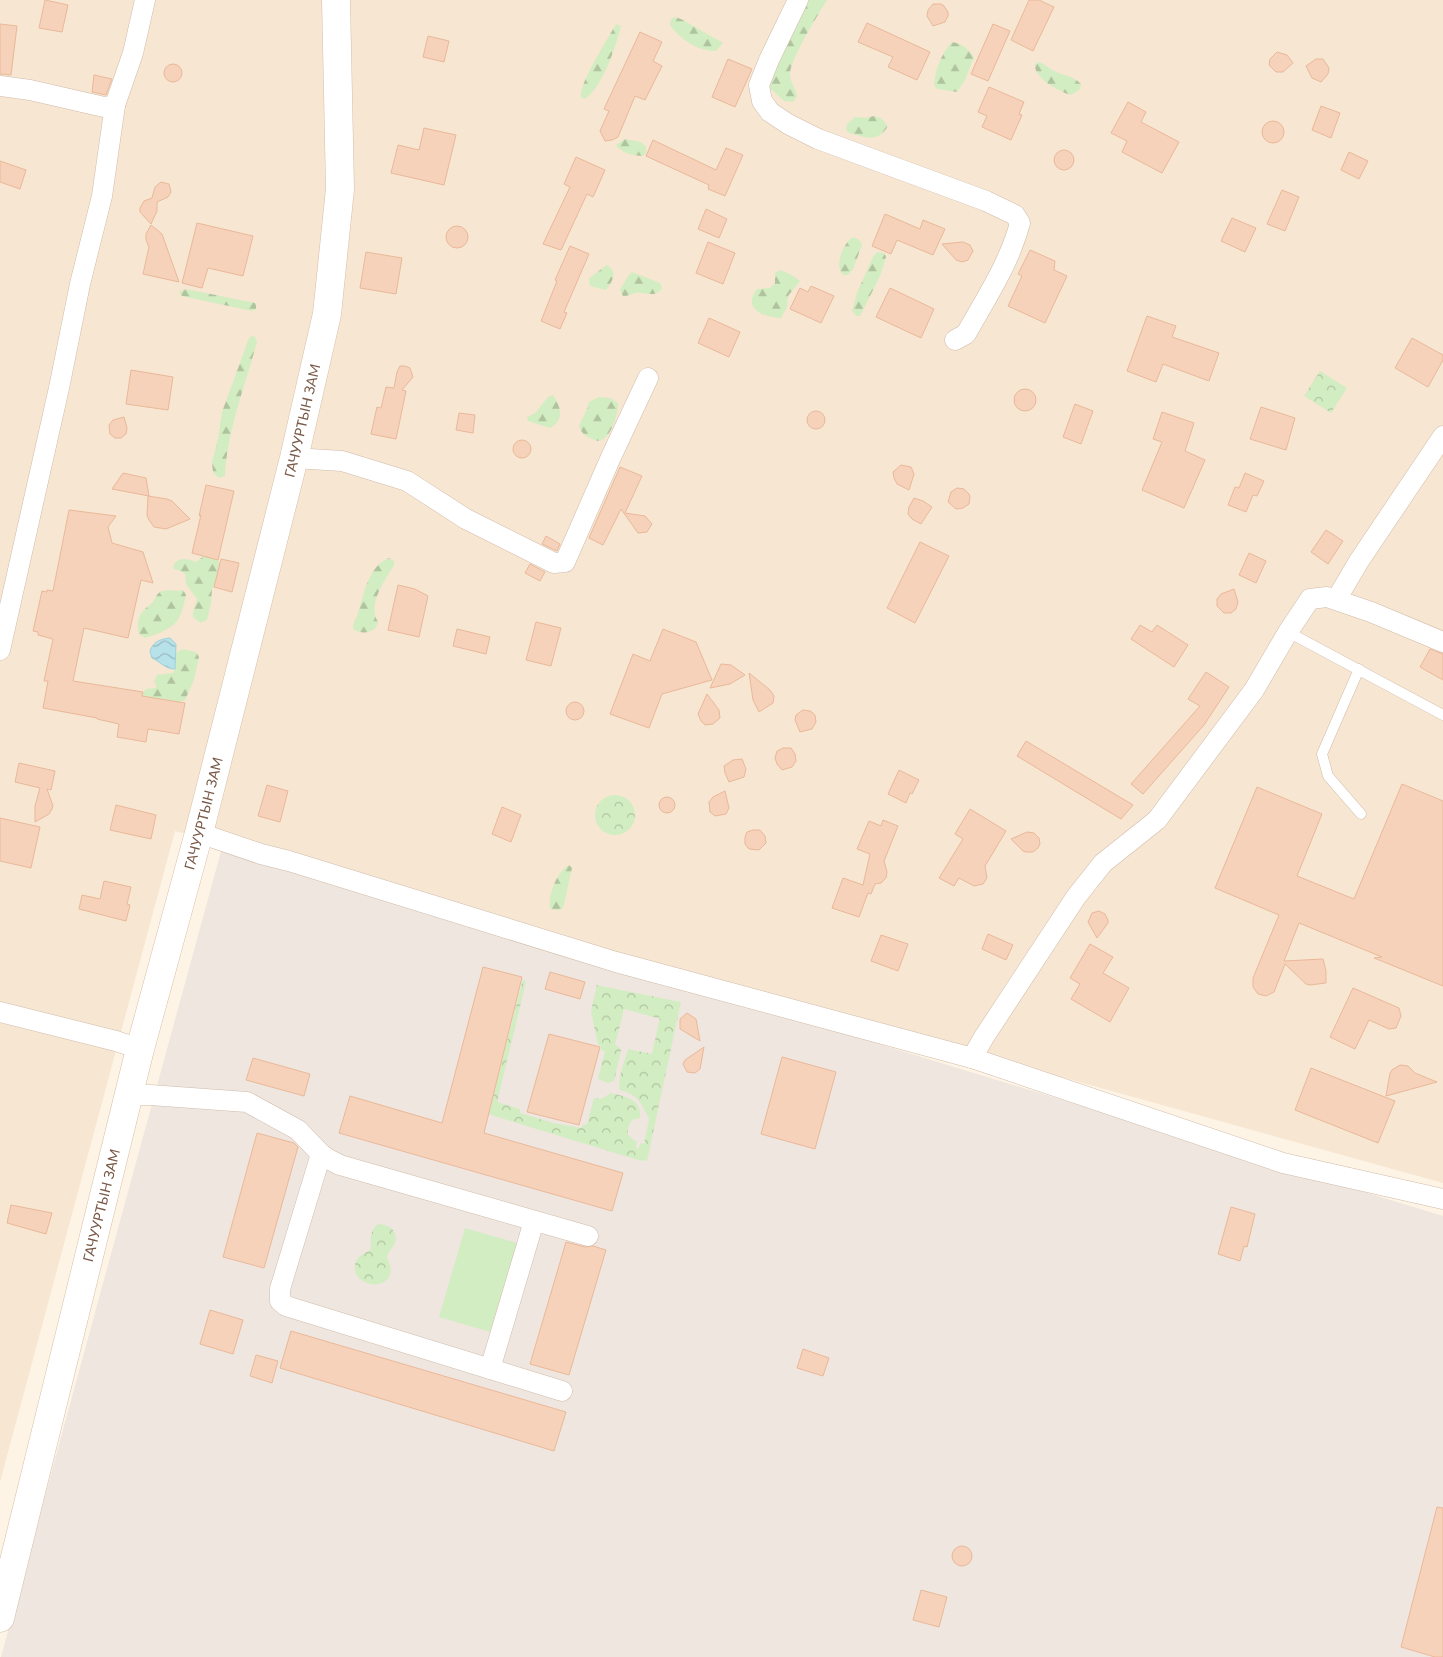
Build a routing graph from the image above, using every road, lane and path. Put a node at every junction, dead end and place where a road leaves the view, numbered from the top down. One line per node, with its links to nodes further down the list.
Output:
1 (145, 0): 5 (street)
2 (336, 0): 9 (main road, ГАЧУУРТЫН ЗАМ)
3 (798, 0): 6 (street)
4 (0, 86): 5 (street)
5 (115, 105): 13 (street)
6 (955, 340)
7 (648, 378): 9 (street)
8 (1443, 436): 10 (street)
9 (294, 458): 17 (main road, ГАЧУУРТЫН ЗАМ)
10 (1336, 600): 11 (street); 12 (street)
11 (1288, 632): 14 (lane); 20 (street)
12 (1443, 642)
13 (0, 650)
14 (1359, 669): 15 (lane); 16 (lane)
15 (1443, 715)
16 (1361, 814)
17 (200, 834): 19 (main road, ГАЧУУРТЫН ЗАМ); 20 (street)
18 (0, 1012): 19 (street)
19 (140, 1049): 21 (main road, ГАЧУУРТЫН ЗАМ)
20 (972, 1058): 23 (street)
21 (128, 1095): 22 (street); 28 (main road, ГАЧУУРТЫН ЗАМ)
22 (321, 1154): 24 (street); 26 (street)
23 (1443, 1199)
24 (534, 1221): 25 (street); 26 (street)
25 (588, 1236)
26 (490, 1369): 27 (street)
27 (562, 1391)
28 (0, 1618)

